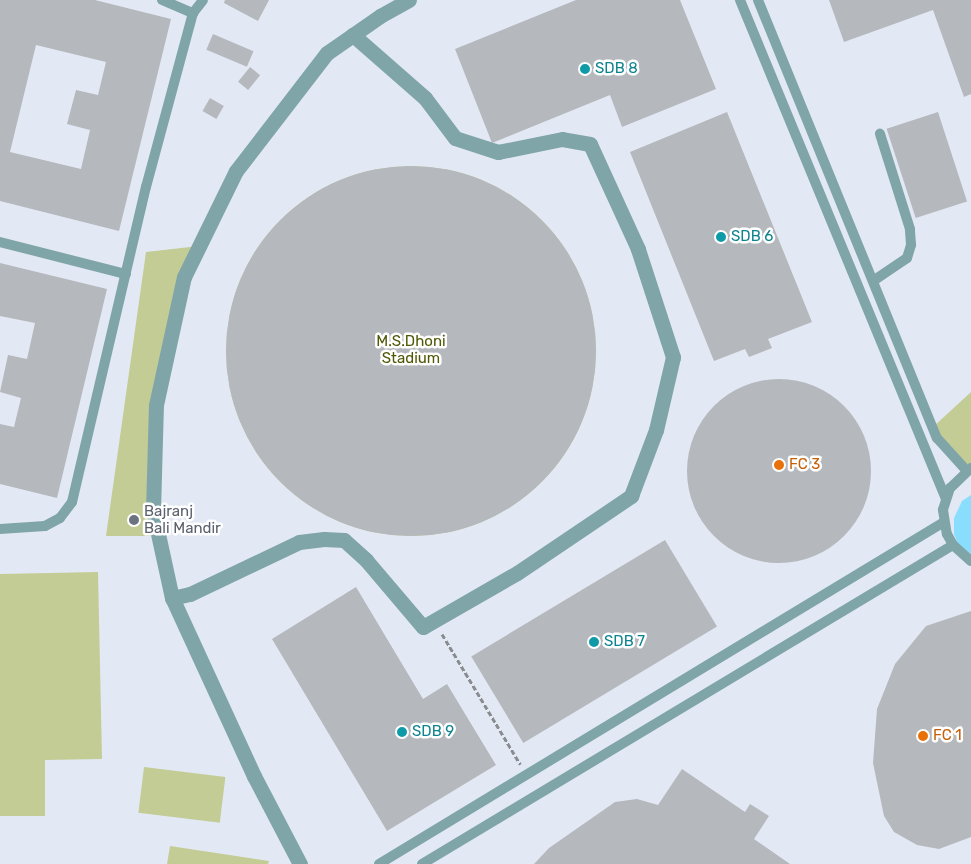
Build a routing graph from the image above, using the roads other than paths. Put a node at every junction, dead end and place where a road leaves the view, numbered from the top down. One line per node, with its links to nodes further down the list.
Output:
1 (162, 0): 6 (lane)
2 (203, 0): 6 (lane)
3 (409, 0): 7 (street)
4 (740, 0): 13 (lane)
5 (758, 0): 11 (lane)
6 (193, 13): 10 (lane)
7 (353, 34): 18 (street); 18 (street)
8 (880, 134): 11 (lane)
9 (0, 242): 10 (lane)
10 (126, 274): 15 (lane)
11 (873, 281): 12 (lane)
12 (969, 469): 13 (lane)
13 (946, 499): 14 (lane)
14 (944, 522): 16 (lane); 20 (lane)
15 (0, 529)
16 (953, 544): 17 (lane); 21 (lane)
17 (971, 561)
18 (172, 598): 19 (street)
19 (300, 864)
20 (379, 864)
21 (422, 864)

